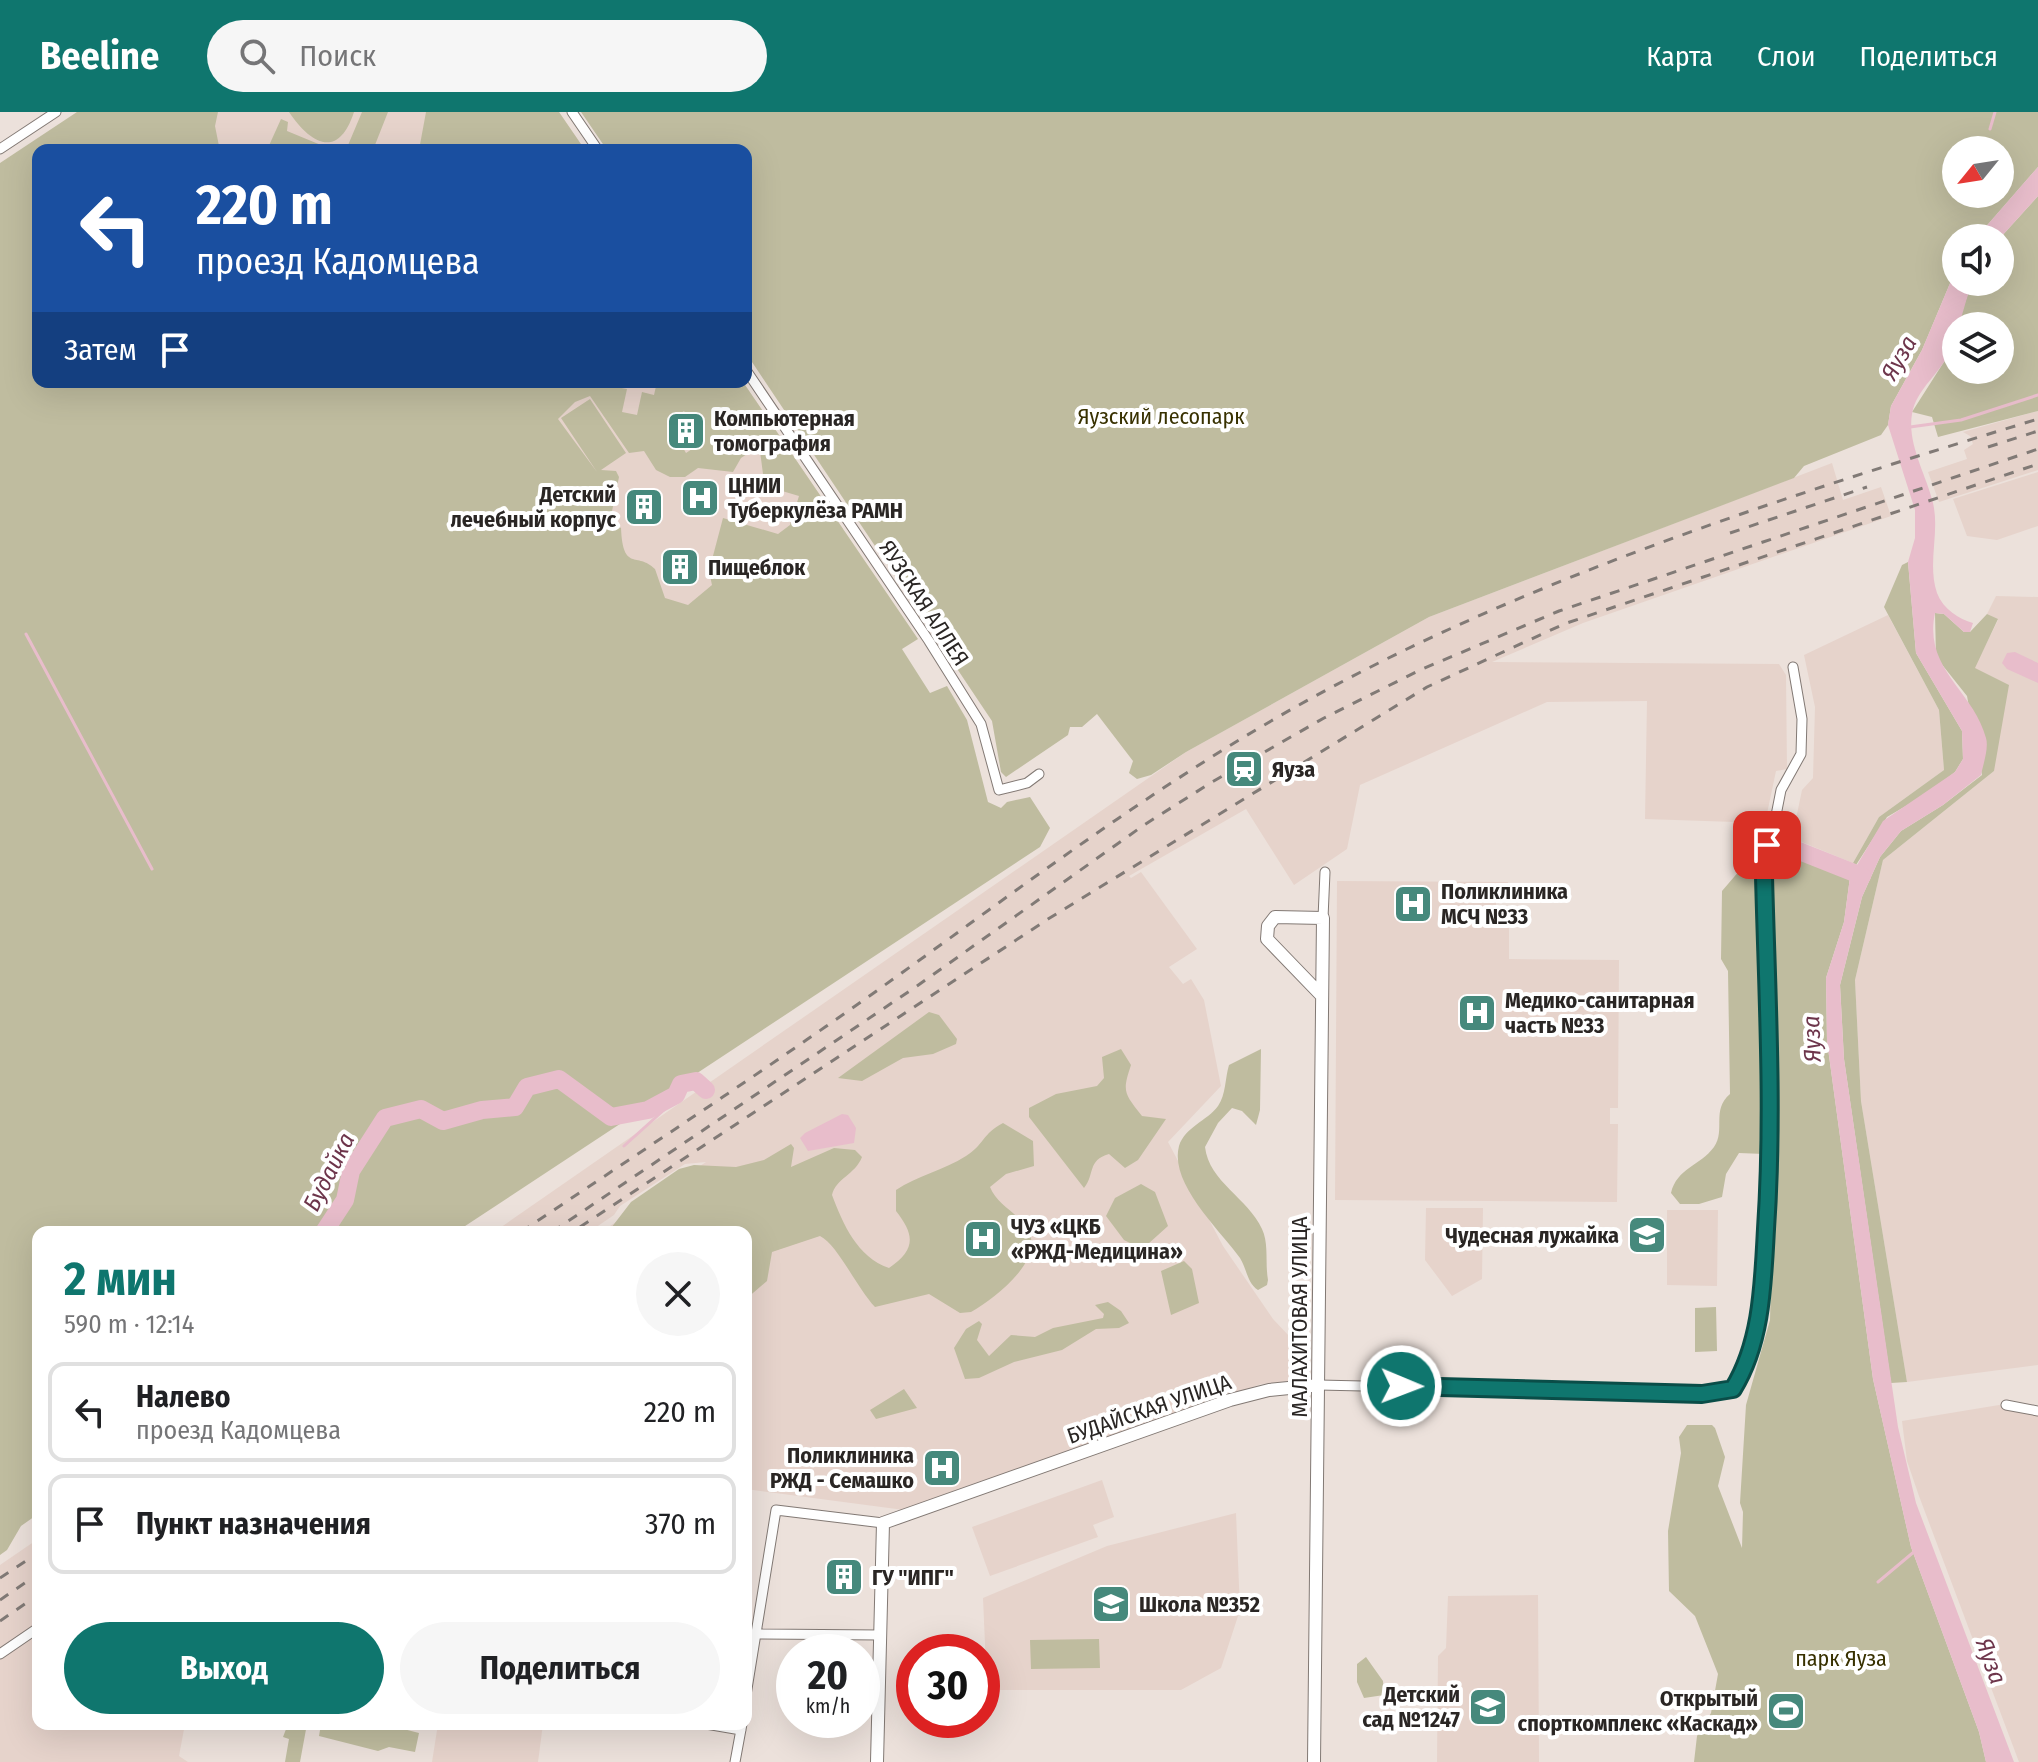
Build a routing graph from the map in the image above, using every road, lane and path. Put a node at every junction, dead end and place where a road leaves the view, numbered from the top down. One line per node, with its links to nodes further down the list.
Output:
1 (56, 112): 4 (street)
2 (572, 112): 3 (street)
3 (594, 144)
4 (0, 149)
5 (752, 379): 7 (street, ЯУЗСКАЯ АЛЛЕЯ)
6 (1793, 667): 11 (street, БУДАЙСКАЯ УЛИЦА)
7 (1039, 774)
8 (1325, 872): 9 (street, МАЛАХИТОВАЯ УЛИЦА)
9 (1323, 918): 10 (street, МАЛАХИТОВАЯ УЛИЦА); 10 (street)
10 (1322, 996): 11 (street, МАЛАХИТОВАЯ УЛИЦА)
11 (1319, 1385): 14 (street, БУДАЙСКАЯ УЛИЦА); 25 (street, МАЛАХИТОВАЯ УЛИЦА)
12 (2006, 1405): 13 (street)
13 (2038, 1411)
14 (883, 1523): 16 (street, БУДАЙСКАЯ УЛИЦА); 18 (street)
15 (32, 1632): 19 (street)
16 (755, 1634): 17 (street); 20 (street, БУДАЙСКАЯ УЛИЦА)
17 (776, 1634)
18 (880, 1635)
19 (0, 1654)
20 (752, 1654)
21 (740, 1730): 23 (street)
22 (878, 1738): 24 (street)
23 (735, 1762)
24 (877, 1762)
25 (1314, 1762)

